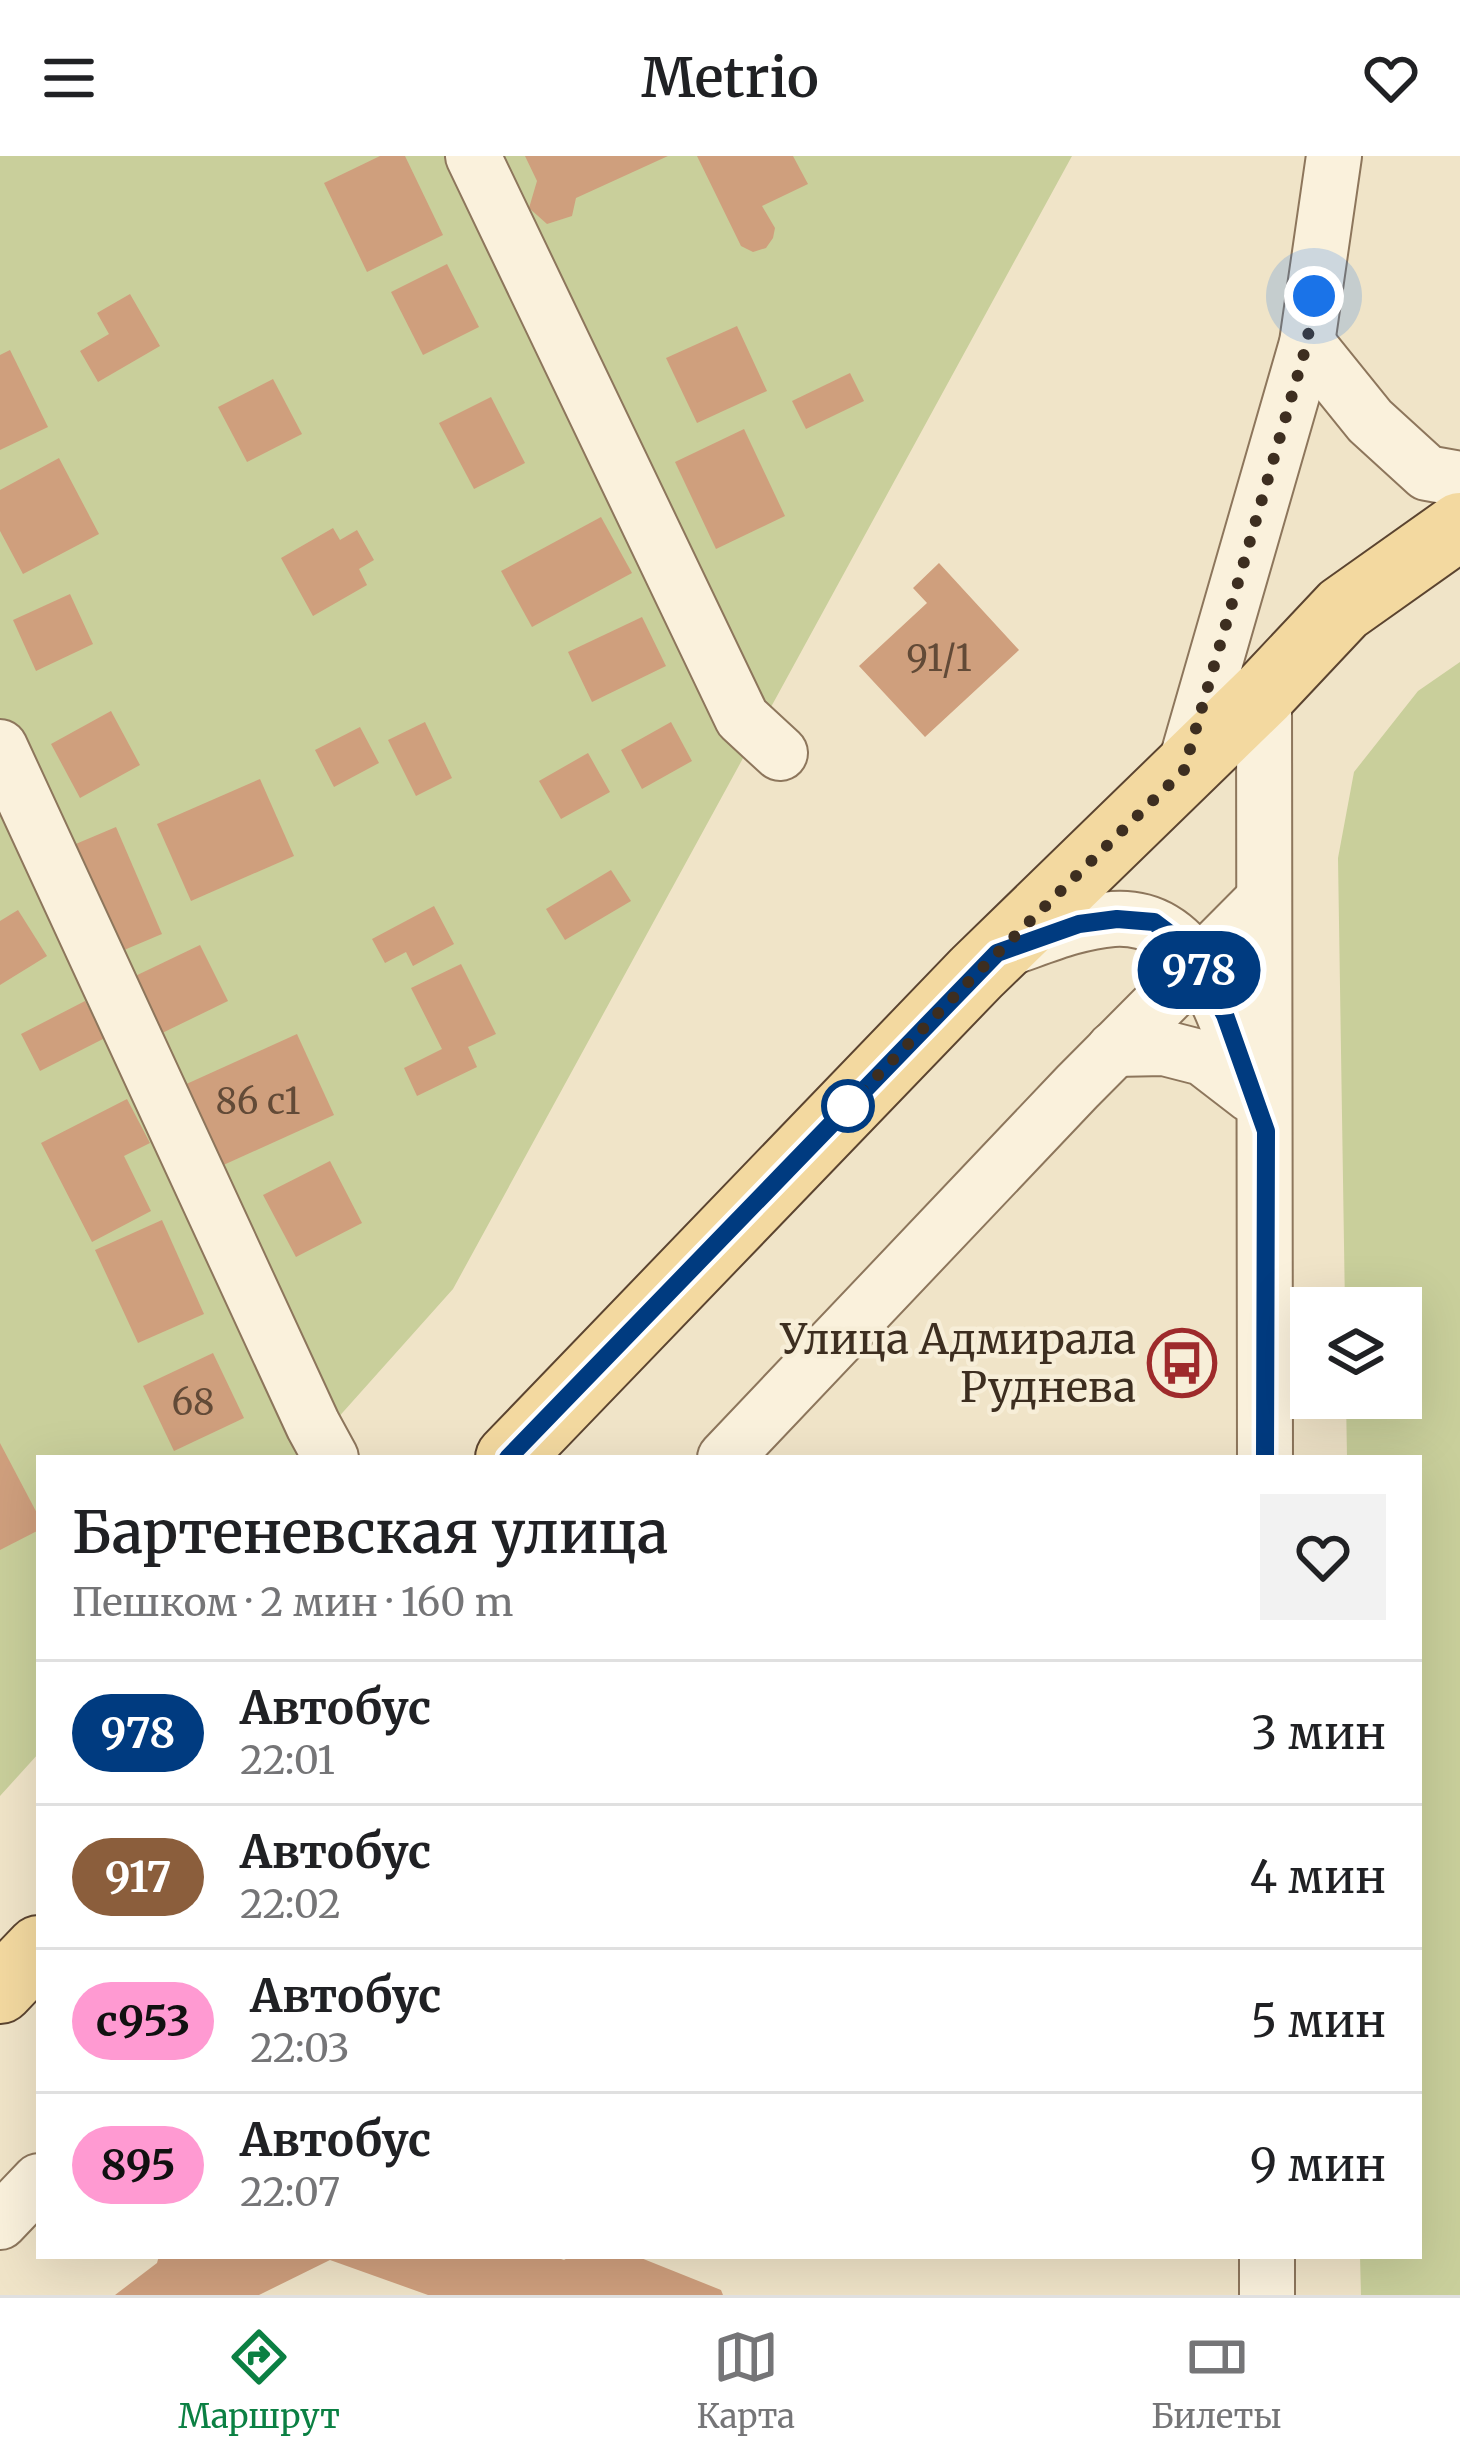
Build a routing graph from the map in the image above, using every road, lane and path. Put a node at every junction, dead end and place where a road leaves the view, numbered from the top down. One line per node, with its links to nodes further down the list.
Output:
1 (473, 156): 8 (street)
2 (1334, 156): 3 (street)
3 (1307, 343): 4 (street); 9 (street)
4 (1460, 479)
5 (1460, 526): 6 (main road)
6 (1264, 693): 9 (main road); 10 (street)
7 (0, 747): 15 (street)
8 (780, 753)
9 (1184, 770): 11 (main road)
10 (1262, 900): 12 (street); 14 (street)
11 (997, 953): 12 (street); 16 (main road)
12 (1197, 966): 13 (street); 14 (street)
13 (1114, 1049): 14 (street); 17 (street)
14 (1258, 1113): 18 (street)
15 (329, 1455)
16 (511, 1455)
17 (728, 1455)
18 (1265, 1455)
19 (36, 1952): 20 (main road)
20 (0, 1990)
21 (36, 2184): 22 (street)
22 (0, 2222)
23 (1267, 2259): 24 (street)
24 (1267, 2295)

